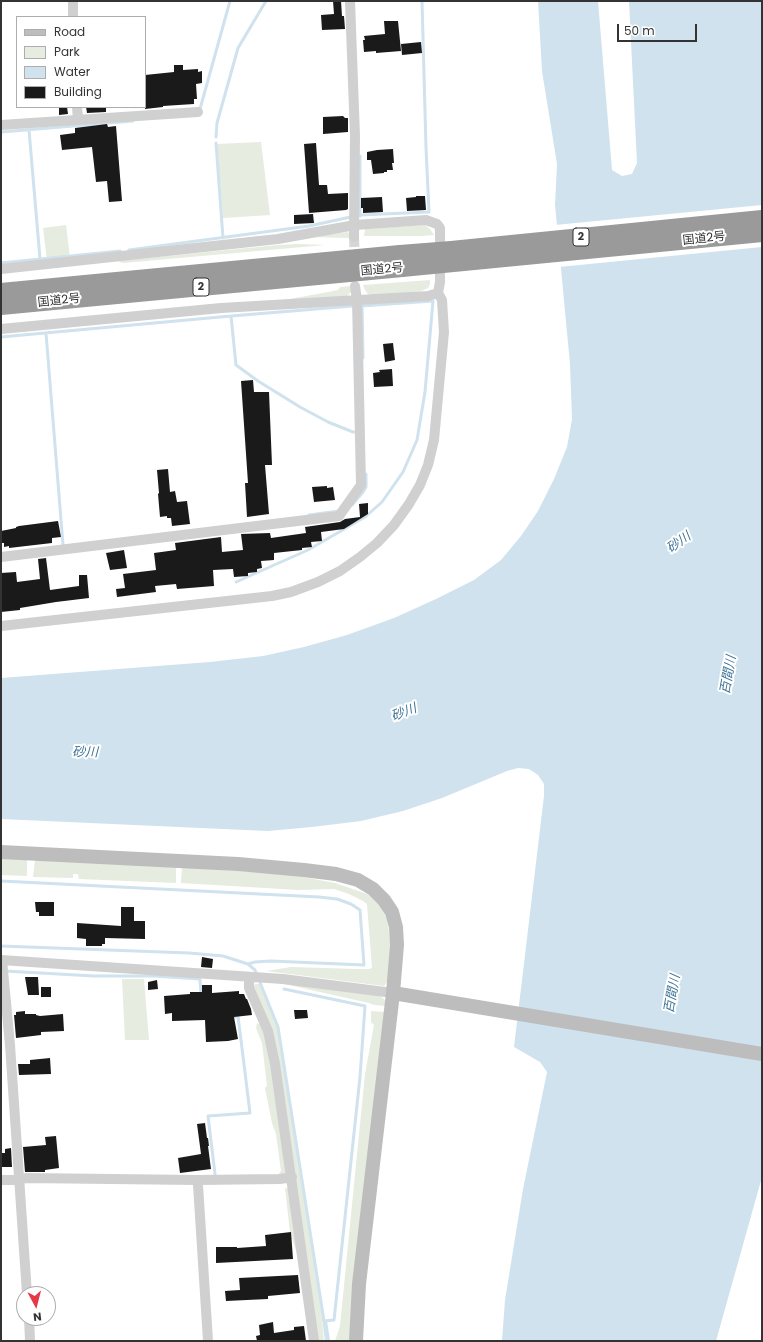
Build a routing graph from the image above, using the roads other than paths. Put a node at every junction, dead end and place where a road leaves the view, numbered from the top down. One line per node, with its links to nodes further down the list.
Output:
1 (73, 1): 3 (street)
2 (350, 1): 8 (street)
3 (73, 16)
4 (77, 108): 6 (street)
5 (198, 112): 6 (street)
6 (78, 119): 7 (street)
7 (1, 125)
8 (355, 219): 11 (street); 13 (street); 19 (street)
9 (762, 219): 12 (highway, 国道2号 / 2, bridge)
10 (762, 233): 12 (highway, 国道2号 / 2, bridge)
11 (354, 237)
12 (401, 261): 14 (highway, 国道2号 / 2); 15 (highway, 国道2号 / 2)
13 (1, 269)
14 (196, 273): 16 (highway); 18 (highway, 国道2号 / 2)
15 (321, 275): 21 (highway, 国道2号 / 2); 22 (highway)
16 (1, 279)
17 (355, 286): 20 (street)
18 (1, 292)
19 (438, 293): 20 (street); 25 (street)
20 (357, 300): 23 (street); 24 (street)
21 (1, 306)
22 (1, 319)
23 (1, 329)
24 (1, 557)
25 (1, 626)
26 (1, 852): 29 (street)
27 (3, 966): 28 (street); 33 (street)
28 (255, 977): 29 (street); 31 (street)
29 (393, 993): 30 (street); 40 (street)
30 (762, 1054)
31 (292, 1177): 33 (street); 39 (street)
32 (1, 1180): 33 (street)
33 (19, 1180): 35 (street)
34 (198, 1185): 38 (street)
35 (26, 1286)
36 (29, 1326): 37 (street)
37 (30, 1341)
38 (208, 1341)
39 (314, 1341)
40 (356, 1341)

